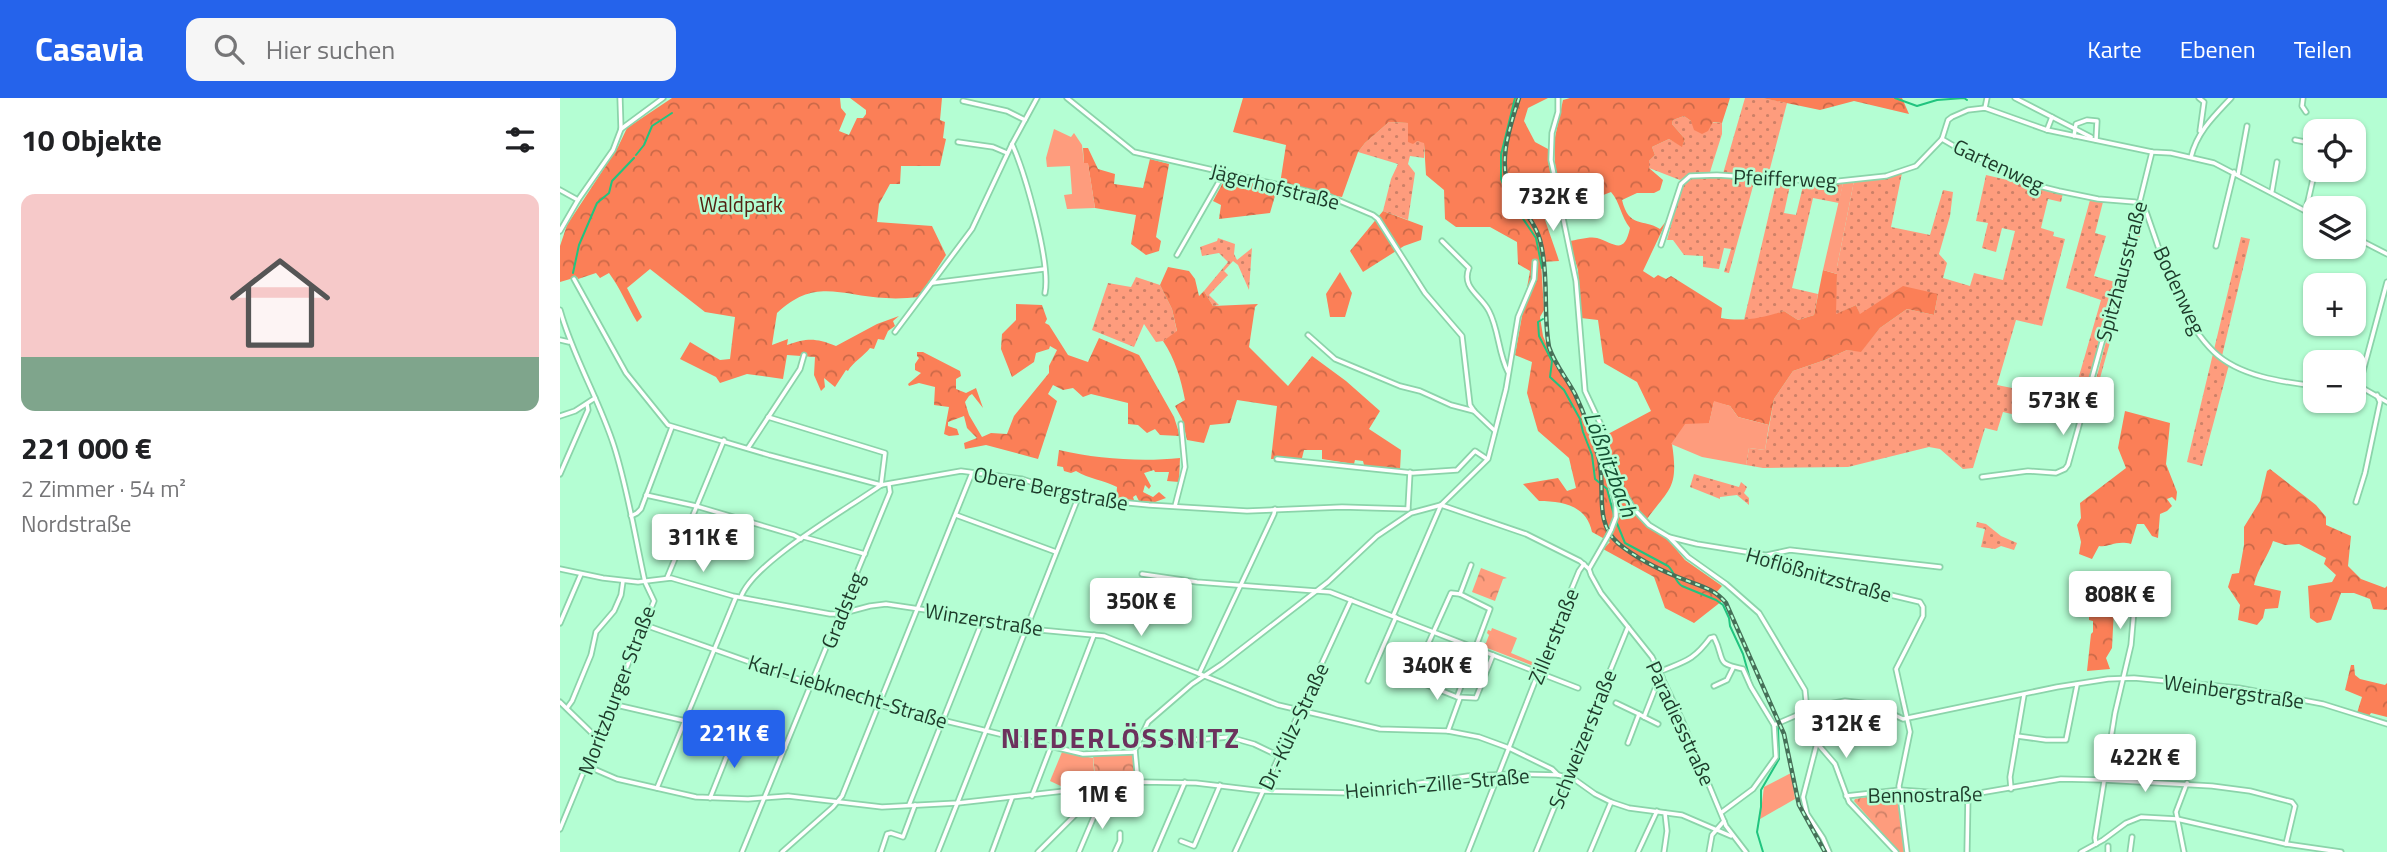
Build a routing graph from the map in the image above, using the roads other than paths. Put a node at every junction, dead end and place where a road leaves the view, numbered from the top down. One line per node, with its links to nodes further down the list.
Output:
1 (620, 98): 18 (street)
2 (663, 98): 18 (street)
3 (1037, 98): 15 (street)
4 (1067, 98): 32 (street, Jägerhofstraße)
5 (1558, 98): 82 (street)
6 (1987, 98): 12 (street)
7 (2015, 98): 14 (street)
8 (2199, 98): 20 (street)
9 (2231, 98): 20 (street)
10 (2303, 98): 13 (street)
11 (963, 101): 15 (street)
12 (1985, 108): 19 (street); 22 (street)
13 (2306, 112)
14 (2052, 117): 17 (street); 19 (street)
15 (1025, 120): 27 (street)
16 (2247, 126): 33 (street)
17 (2076, 129): 21 (street); 23 (street); 23 (street)
18 (621, 130): 36 (street)
19 (2047, 130): 21 (street)
20 (2200, 133): 30 (street)
21 (2074, 136): 23 (street)
22 (1942, 139): 37 (street, Gartenweg); 42 (street, Pfeifferweg)
23 (2096, 140): 28 (street)
24 (2295, 140): 26 (street)
25 (958, 142): 29 (street)
26 (2303, 142)
27 (1012, 144): 29 (street); 47 (street)
28 (2152, 152): 30 (street); 37 (street, Spitzhausstraße)
29 (1007, 153): 50 (street)
30 (2191, 157): 33 (street)
31 (2277, 162): 35 (street)
32 (1224, 173): 45 (street); 66 (street, Jägerhofstraße)
33 (2236, 174): 35 (street); 43 (street)
34 (560, 190): 36 (street)
35 (2272, 192): 38 (street)
36 (578, 200): 39 (street)
37 (2140, 203): 60 (street, Bodenweg); 79 (street, Spitzhausstraße)
38 (2303, 209)
39 (560, 231)
40 (1442, 241): 59 (street)
41 (2366, 243): 44 (street)
42 (1661, 245)
43 (2216, 246)
44 (2387, 254)
45 (1177, 255)
46 (1535, 262): 59 (street)
47 (1044, 269): 50 (street); 51 (street)
48 (574, 279): 70 (street)
49 (2387, 282): 57 (street)
50 (932, 283): 53 (street)
51 (1045, 293)
52 (560, 310): 56 (street, Moritzburger Straße)
53 (895, 332)
54 (1308, 335): 66 (street)
55 (561, 342): 56 (street)
56 (569, 342): 63 (street, Moritzburger Straße)
57 (2366, 352)
58 (804, 355): 68 (street)
59 (1509, 373): 71 (street)
60 (2303, 385)
61 (2366, 391): 62 (street)
62 (2377, 396): 64 (street); 85 (street)
63 (595, 398): 65 (street); 92 (street, Moritzburger Straße)
64 (2387, 402)
65 (587, 404): 67 (street); 78 (street)
66 (1474, 411): 71 (street)
67 (560, 416)
68 (768, 417): 73 (street); 80 (street)
69 (1181, 424): 88 (street)
70 (672, 427): 72 (street, Obere Bergstraße); 83 (street)
71 (1494, 429): 75 (street)
72 (724, 440): 73 (street, Obere Bergstraße); 87 (street)
73 (748, 448): 80 (street, Obere Bergstraße)
74 (1277, 459): 76 (street)
75 (1488, 459): 76 (street); 86 (street)
76 (1410, 472): 90 (street)
77 (972, 473): 81 (street, Obere Bergstraße); 84 (street, Obere Bergstraße); 91 (street)
78 (560, 474)
79 (1982, 477)
80 (881, 485): 81 (street, Obere Bergstraße); 94 (street)
81 (889, 485): 96 (street, Gradsteg)
82 (1611, 486): 93 (street); 102 (street, Zillerstraße, bridge)
83 (646, 495): 87 (street); 92 (street)
84 (1078, 498): 88 (street, Obere Bergstraße); 95 (street)
85 (2356, 502)
86 (1441, 505): 90 (street); 98 (street, Paradiesstraße); 116 (street)
87 (696, 506): 94 (street); 105 (street)
88 (1175, 506): 89 (street, Obere Bergstraße)
89 (1275, 509): 90 (street, Obere Bergstraße); 108 (street)
90 (1410, 511): 110 (street)
91 (956, 515): 95 (street); 114 (street)
92 (631, 516): 107 (street, Moritzburger Straße)
93 (1669, 537): 97 (street, Hoflößnitzstraße); 146 (street)
94 (802, 538): 96 (street); 112 (street)
95 (1056, 552): 121 (street)
96 (865, 554): 115 (street, Gradsteg)
97 (1765, 555): 100 (street); 148 (street, Hoflößnitzstraße)
98 (1584, 564): 102 (street, Paradiesstraße); 129 (street, Zillerstraße)
99 (1471, 565): 111 (street)
100 (1940, 567)
101 (560, 569): 103 (street, Winzerstraße)
102 (1590, 569): 120 (street, Paradiesstraße)
103 (580, 574): 106 (street, Winzerstraße); 118 (street)
104 (1142, 574): 108 (street)
105 (667, 578): 107 (street, Winzerstraße); 112 (street, Winzerstraße)
106 (623, 581): 107 (street, Winzerstraße); 144 (street)
107 (645, 582): 119 (street, Moritzburger Straße)
108 (1240, 585): 110 (street); 130 (street)
109 (2136, 586): 132 (street)
110 (1318, 590): 113 (street); 130 (street)
111 (1460, 594): 122 (street); 124 (street)
112 (739, 597): 115 (street, Winzerstraße); 125 (street)
113 (1351, 600): 116 (street); 145 (street, Dr.-Külz-Straße)
114 (917, 608): 115 (street, Winzerstraße); 117 (street, Winzerstraße); 143 (street)
115 (840, 614): 134 (street, Gradsteg)
116 (1394, 617): 122 (street); 133 (street)
117 (982, 622): 121 (street, Winzerstraße); 149 (street)
118 (560, 623)
119 (645, 625): 125 (street, Karl-Liebknecht-Straße); 142 (street, Moritzburger Straße)
120 (1628, 627): 128 (street, Paradiesstraße); 170 (street, Schweizerstraße)
121 (1026, 629): 123 (street, Winzerstraße); 154 (street)
122 (1433, 632): 124 (street); 139 (street)
123 (1094, 635): 130 (street, Winzerstraße); 162 (street)
124 (1475, 648): 126 (street); 139 (street)
125 (715, 649): 134 (street, Karl-Liebknecht-Straße); 150 (street)
126 (1493, 655): 129 (street); 139 (street)
127 (1733, 668): 128 (street); 136 (street); 152 (street)
128 (1659, 672): 131 (street, Paradiesstraße)
129 (1538, 673): 137 (street); 164 (street, Zillerstraße)
130 (1202, 675): 145 (street, Winzerstraße); 161 (street)
131 (1661, 677): 147 (street); 194 (street, Paradiesstraße)
132 (2122, 679): 135 (street, Weinbergstraße); 153 (street, Weinbergstraße); 171 (street)
133 (1368, 681)
134 (812, 684): 143 (street, Karl-Liebknecht-Straße); 163 (street, Gradsteg)
135 (2077, 684): 138 (street, Weinbergstraße); 157 (street)
136 (1714, 686)
137 (1578, 688)
138 (2024, 695): 148 (street, Weinbergstraße); 157 (street)
139 (1458, 698): 155 (street)
140 (560, 702): 144 (street)
141 (1616, 703): 147 (street)
142 (612, 704): 150 (street); 158 (street, Moritzburger Straße)
143 (878, 705): 149 (street, Karl-Liebknecht-Straße); 187 (street)
144 (567, 708): 158 (street)
145 (1300, 711): 155 (street, Winzerstraße); 166 (street, Dr.-Külz-Straße)
146 (1807, 712): 148 (street); 152 (street); 160 (street)
147 (1642, 715): 151 (street); 159 (street)
148 (1906, 718): 179 (street, Hoflößnitzstraße)
149 (943, 720): 154 (street, Karl-Liebknecht-Straße); 190 (street)
150 (685, 721): 156 (street); 177 (street)
151 (1658, 724)
152 (1775, 724): 194 (street)
153 (2387, 724)
154 (986, 730): 162 (street, Karl-Liebknecht-Straße); 189 (street)
155 (1448, 731): 164 (street, Winzerstraße)
156 (736, 733): 163 (street); 184 (street)
157 (2017, 736): 178 (street)
158 (598, 739): 167 (street, Moritzburger Straße)
159 (1628, 743)
160 (1817, 743): 182 (street); 223 (street)
161 (1137, 745): 165 (street); 166 (street)
162 (1050, 746): 165 (street, Karl-Liebknecht-Straße); 181 (street)
163 (785, 748): 185 (street, Gradsteg)
164 (1509, 748): 168 (street, Zillerstraße); 169 (street, Winzerstraße)
165 (1135, 752): 173 (street)
166 (1279, 756): 180 (street, Dr.-Külz-Straße)
167 (587, 766): 177 (street); 197 (street, Moritzburger Straße)
168 (1498, 775): 169 (street, Heinrich-Zille-Straße); 180 (street, Heinrich-Zille-Straße); 216 (street)
169 (1558, 775): 170 (street, Heinrich-Zille-Straße)
170 (1568, 777): 188 (street); 217 (street, Schweizerstraße)
171 (2104, 780): 174 (street, Bennostraße); 178 (street, Bennostraße); 203 (street)
172 (1185, 782): 173 (street, Heinrich-Zille-Straße); 175 (street, Heinrich-Zille-Straße); 214 (street)
173 (1138, 783): 176 (street, Heinrich-Zille-Straße)
174 (2187, 783): 195 (street); 204 (street, Bennostraße)
175 (1220, 785): 180 (street, Heinrich-Zille-Straße); 202 (street)
176 (1102, 787): 181 (street); 211 (street); 212 (street)
177 (657, 788): 184 (street)
178 (2011, 789): 183 (street, Bennostraße)
179 (1900, 790): 182 (street, Bennostraße); 183 (street, Bennostraße); 225 (street, Hoflößnitzstraße)
180 (1263, 791): 215 (street, Dr.-Külz-Straße)
181 (1032, 796): 186 (street)
182 (1846, 796): 224 (street)
183 (1968, 796): 226 (street)
184 (710, 798): 185 (street)
185 (764, 798): 187 (street); 206 (street, Gradsteg)
186 (1012, 798): 189 (street); 210 (street)
187 (838, 802): 190 (street); 207 (street)
188 (1611, 802): 192 (street); 218 (street)
189 (958, 803): 191 (street); 209 (street)
190 (909, 805): 191 (street)
191 (915, 805): 208 (street)
192 (1657, 811): 193 (street); 219 (street)
193 (1665, 812): 198 (street); 220 (street)
194 (1722, 813): 196 (street, Paradiesstraße)
195 (2177, 820): 203 (street); 204 (street); 230 (street)
196 (1724, 821): 198 (street); 200 (street, Paradiesstraße)
197 (560, 829)
198 (1715, 829): 200 (street); 221 (street)
199 (1120, 833): 213 (street)
200 (1731, 836): 222 (street, Paradiesstraße)
201 (2132, 837): 229 (street)
202 (1181, 841)
203 (2096, 844): 227 (street)
204 (2286, 844): 231 (street)
205 (2108, 846): 228 (street)
206 (742, 852)
207 (782, 852)
208 (881, 852)
209 (939, 852)
210 (992, 852)
211 (1038, 852)
212 (1079, 852)
213 (1115, 852)
214 (1155, 852)
215 (1235, 852)
216 (1468, 852)
217 (1536, 852)
218 (1590, 852)
219 (1638, 852)
220 (1664, 852)
221 (1709, 852)
222 (1746, 852)
223 (1829, 852)
224 (1896, 852)
225 (1907, 852)
226 (1967, 852)
227 (2081, 852)
228 (2108, 852)
229 (2130, 852)
230 (2183, 852)
231 (2341, 852)

